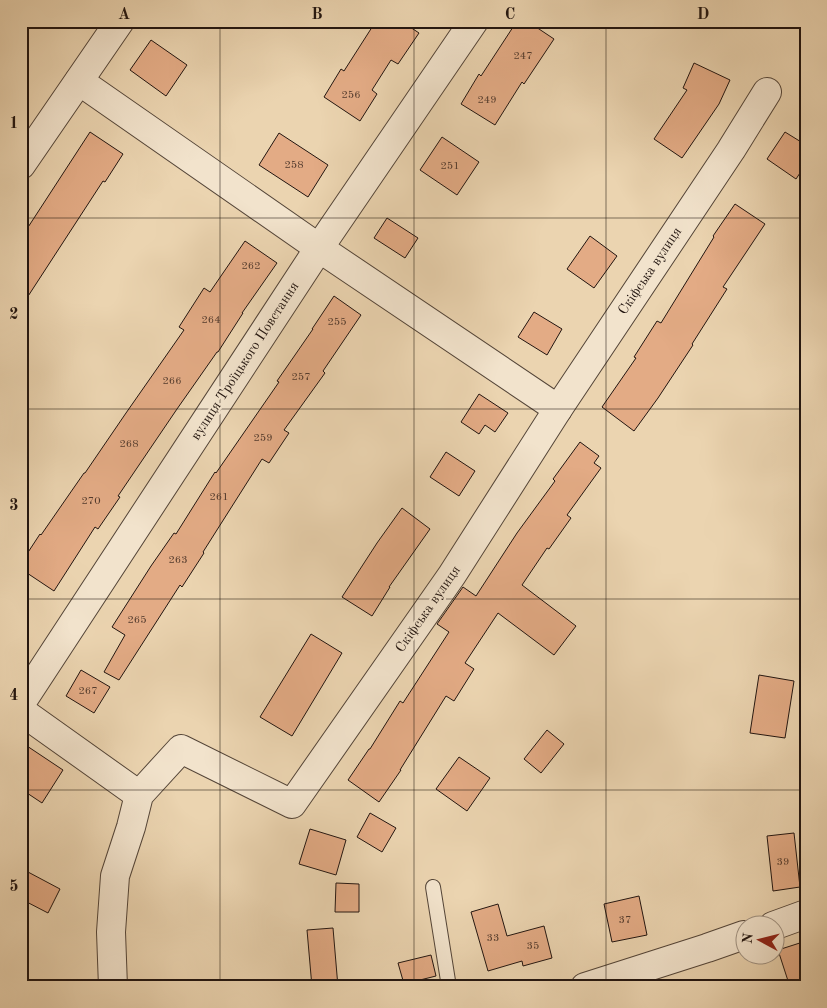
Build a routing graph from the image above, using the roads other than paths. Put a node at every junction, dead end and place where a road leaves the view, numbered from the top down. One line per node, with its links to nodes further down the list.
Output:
1 (120, 21): 3 (street)
2 (474, 21): 6 (street, вулиця Троїцького Повстання)
3 (79, 81): 5 (street); 6 (street)
4 (767, 92): 7 (street, Скіфська вулиця)
5 (21, 165)
6 (319, 248): 7 (street); 8 (street, вулиця Троїцького Повстання)
7 (558, 408): 10 (street, Скіфська вулиця)
8 (21, 703)
9 (21, 711): 10 (street)
10 (139, 795): 15 (street, Скіфська вулиця)
11 (433, 887): 16 (lane)
12 (806, 914): 13 (street)
13 (784, 922)
14 (734, 939): 17 (street)
15 (113, 987)
16 (449, 987)
17 (585, 987)

